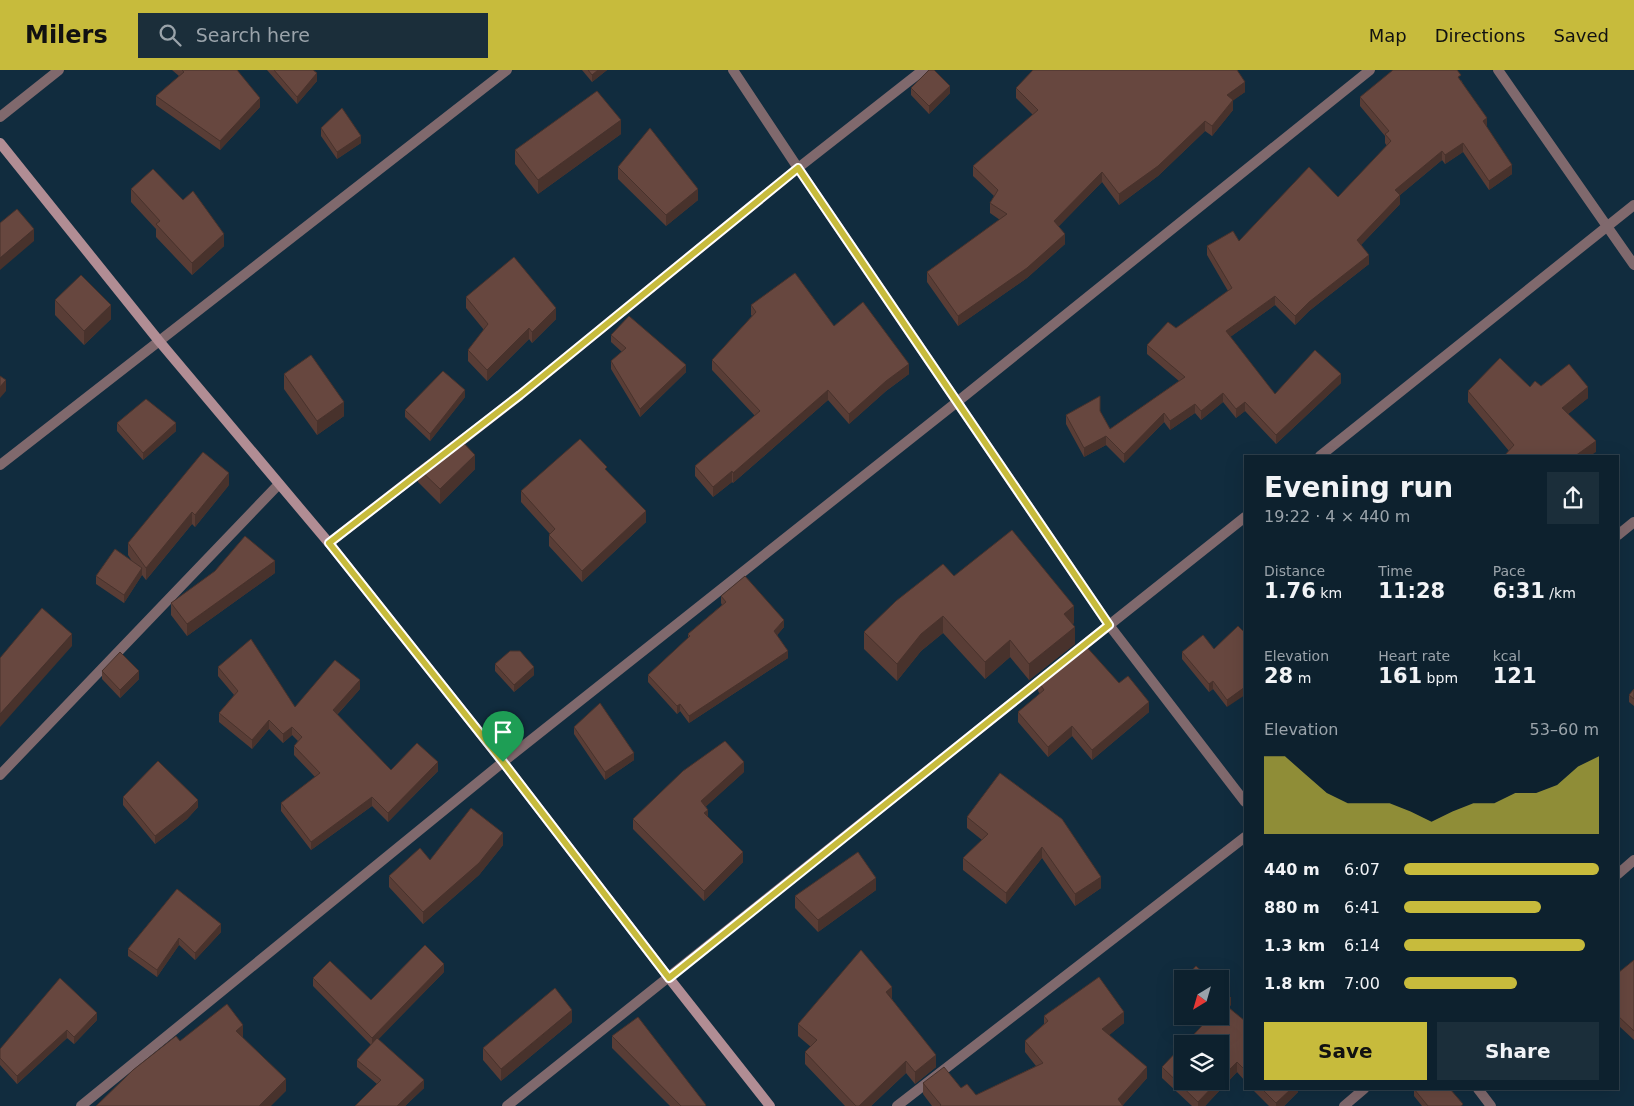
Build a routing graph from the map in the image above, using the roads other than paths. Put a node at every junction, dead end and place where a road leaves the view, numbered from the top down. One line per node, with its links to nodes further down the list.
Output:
1 (59, 70): 7 (street)
2 (507, 70): 13 (street)
3 (733, 70): 9 (street)
4 (923, 70): 9 (street)
5 (1370, 70): 14 (street)
6 (1498, 70): 11 (street)
7 (0, 117)
8 (0, 143): 13 (street)
9 (798, 168): 14 (street); 21 (street)
10 (1634, 205): 11 (street)
11 (1608, 226): 12 (street); 15 (street)
12 (1634, 265)
13 (159, 341): 16 (street); 17 (street)
14 (957, 402): 22 (street); 23 (street)
15 (1321, 455)
16 (0, 465)
17 (279, 484): 21 (street); 24 (street)
18 (1244, 517): 22 (street)
19 (1634, 522): 20 (street)
20 (1619, 534)
21 (329, 543): 23 (street)
22 (1109, 625): 25 (street); 29 (street)
23 (503, 762): 29 (street); 32 (street)
24 (0, 775)
25 (1244, 801)
26 (1244, 838): 35 (street)
27 (1634, 860): 28 (street)
28 (1619, 873)
29 (669, 978): 33 (street); 34 (street)
30 (1363, 1090): 36 (street)
31 (1479, 1090): 37 (street)
32 (81, 1106)
33 (507, 1106)
34 (770, 1106)
35 (896, 1106)
36 (1344, 1106)
37 (1491, 1106)

